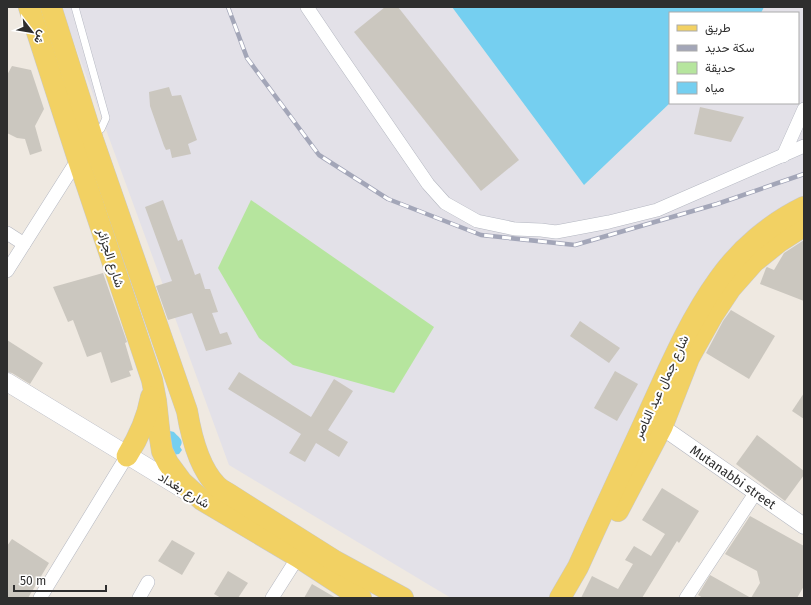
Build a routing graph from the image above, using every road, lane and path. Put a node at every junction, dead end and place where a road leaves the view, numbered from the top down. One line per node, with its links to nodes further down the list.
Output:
1 (29, 7): 9 (main road, شارع الجزائر)
2 (51, 7): 6 (main road, شارع الجزائر)
3 (74, 7): 6 (lane)
4 (308, 7): 8 (street)
5 (804, 109): 8 (street)
6 (93, 138): 9 (main road); 19 (main road, شارع الجزائر)
7 (804, 146): 8 (street)
8 (783, 156)
9 (78, 158): 13 (street); 15 (main road, شارع الجزائر)
10 (804, 207): 30 (main road, شارع جمال عبد الناصر)
11 (804, 226): 17 (main road, شارع جمال عبد الناصر)
12 (7, 233): 13 (street)
13 (24, 244): 14 (street)
14 (7, 271)
15 (152, 380): 18 (main road); 21 (main road, شارع الجزائر)
16 (7, 382): 18 (main road, شارع بغداد)
17 (662, 427): 20 (street, Mutanabbi street); 31 (main road, شارع جمال عبد الناصر)
18 (127, 456): 21 (main road, شارع بغداد); 25 (street)
19 (218, 486): 29 (main road, شارع بغداد)
20 (756, 492): 22 (street, Mutanabbi street); 32 (street)
21 (202, 500): 23 (main road, شارع بغداد)
22 (804, 526)
23 (298, 557): 27 (street); 28 (main road, شارع بغداد)
24 (148, 582): 26 (street)
25 (40, 598)
26 (139, 598)
27 (272, 598)
28 (361, 598)
29 (403, 598)
30 (560, 598)
31 (576, 598)
32 (686, 598)

